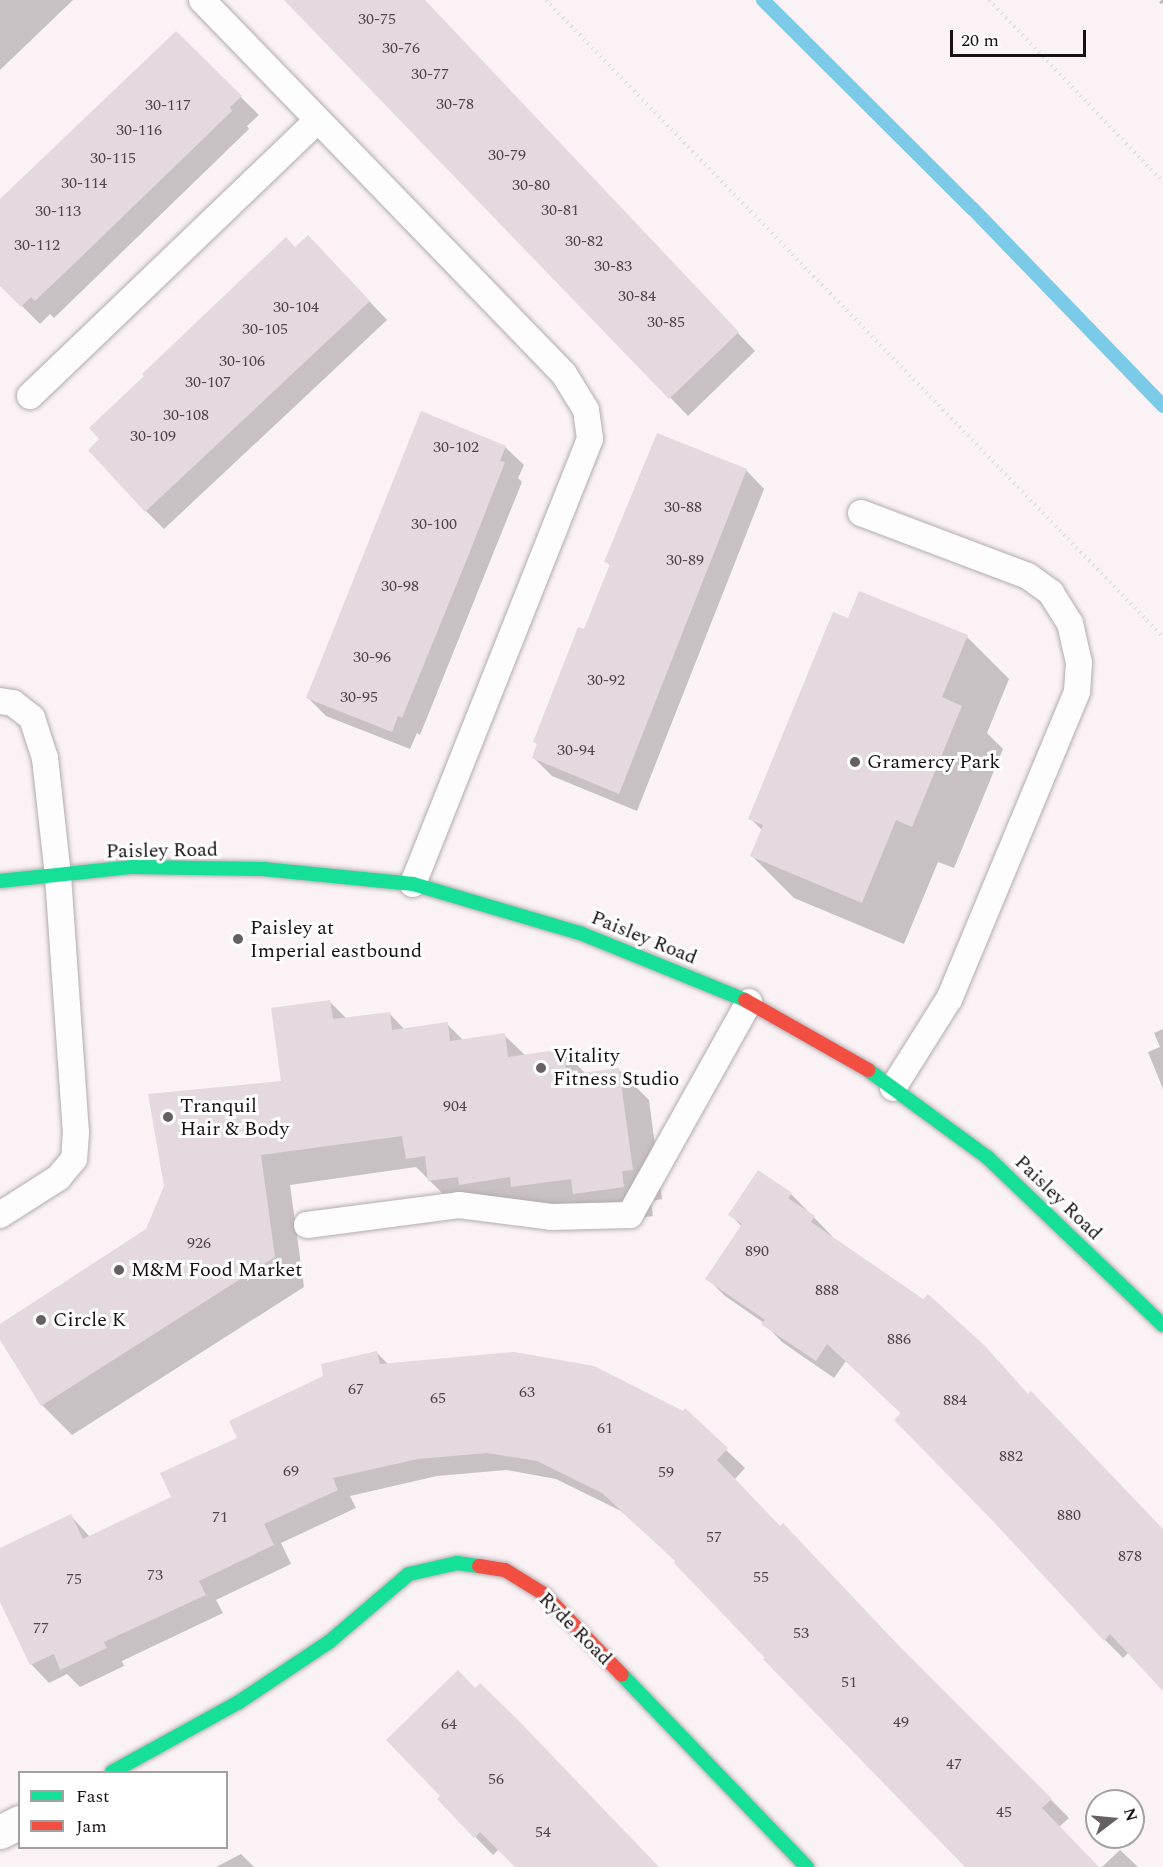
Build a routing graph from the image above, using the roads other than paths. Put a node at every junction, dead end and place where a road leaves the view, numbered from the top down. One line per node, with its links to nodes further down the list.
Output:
1 (202, 0): 2 (lane)
2 (318, 121): 3 (lane); 8 (lane)
3 (30, 396)
4 (861, 513): 10 (lane)
5 (0, 701): 6 (lane)
6 (58, 876): 7 (main road, Paisley Road); 8 (main road, Paisley Road); 11 (lane)
7 (0, 881)
8 (413, 884): 9 (main road, Paisley Road)
9 (749, 1002): 10 (main road, Paisley Road); 12 (lane)
10 (893, 1088): 13 (main road, Paisley Road)
11 (0, 1215)
12 (307, 1225)
13 (1163, 1325)
14 (116, 1771): 17 (main road, Ryde Road)
15 (18, 1823): 16 (street)
16 (0, 1832)
17 (807, 1867)

